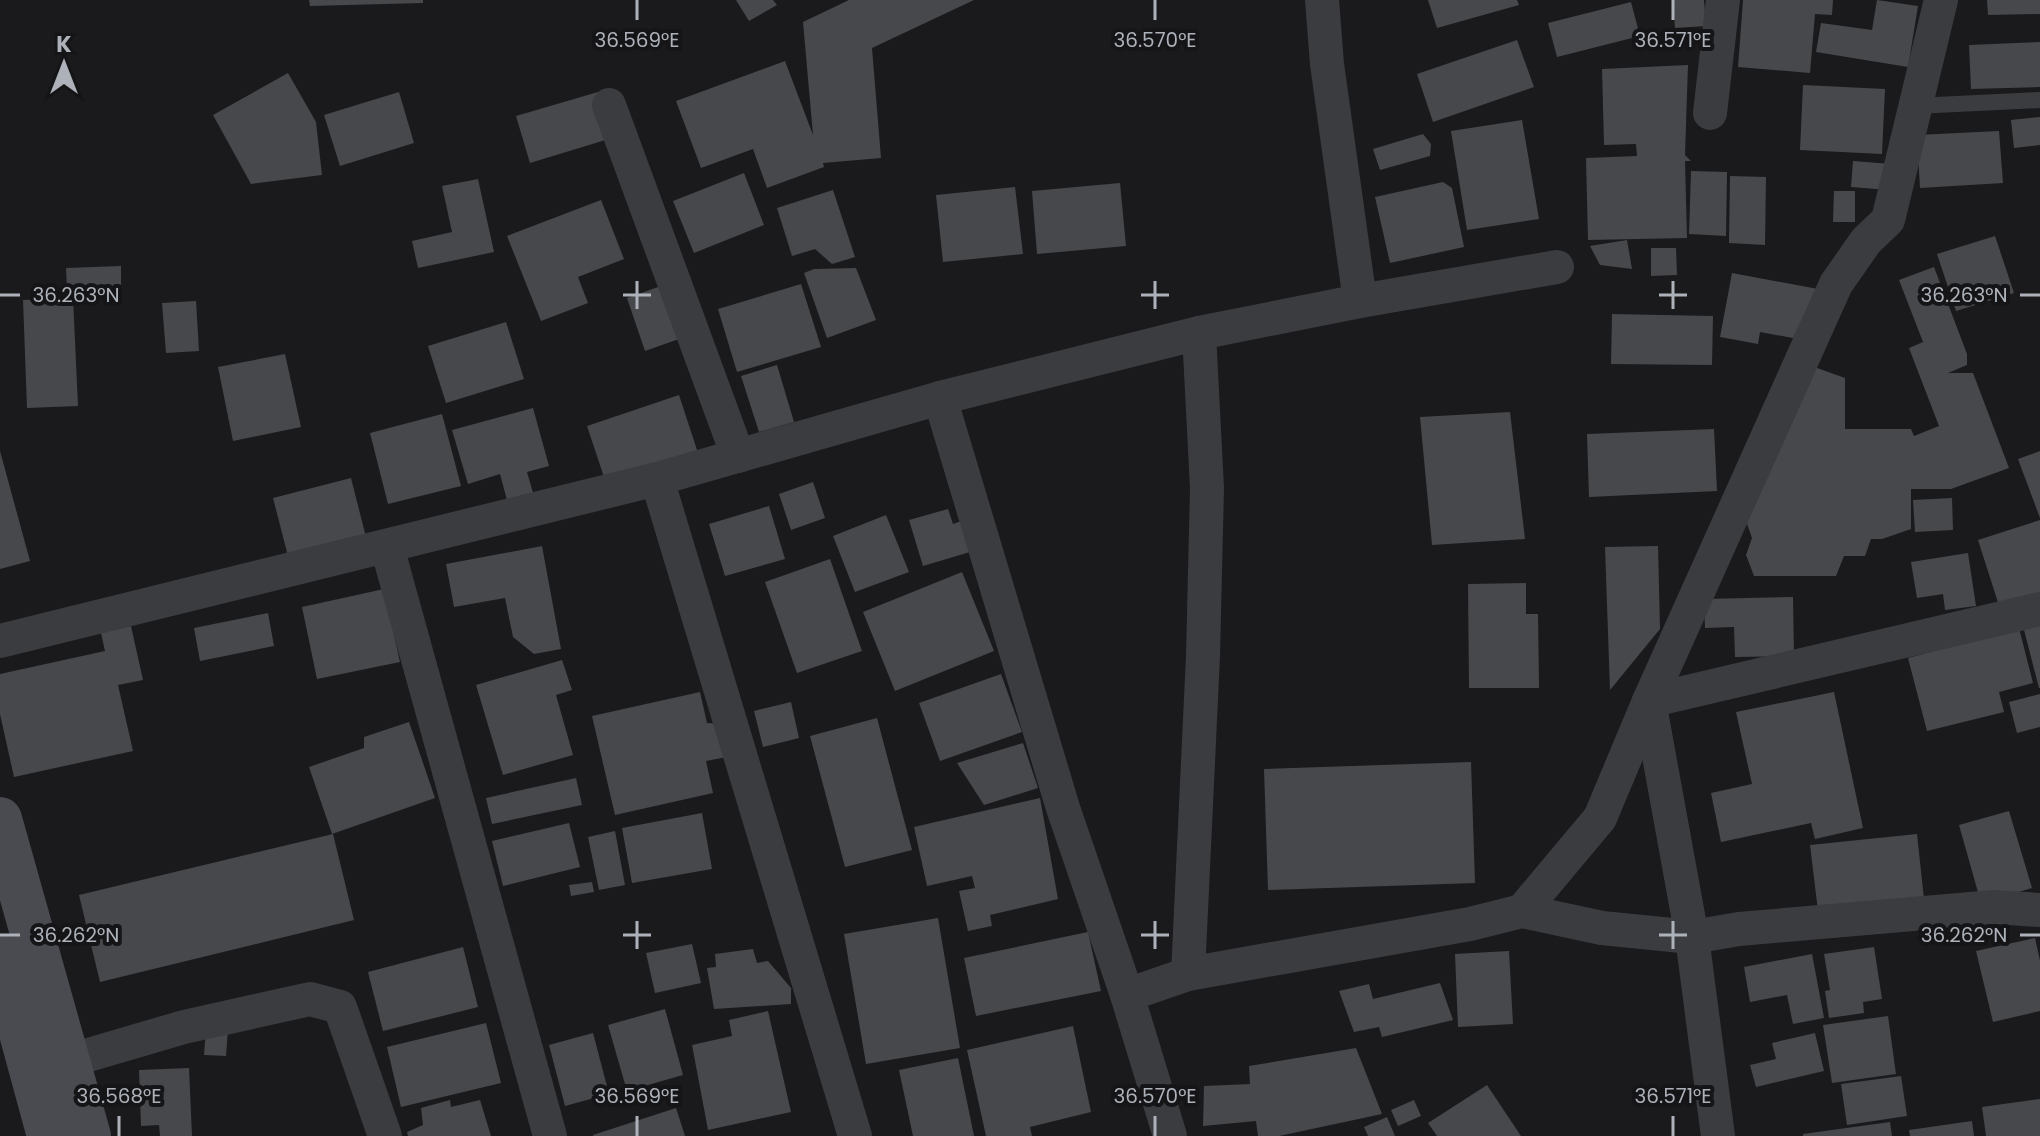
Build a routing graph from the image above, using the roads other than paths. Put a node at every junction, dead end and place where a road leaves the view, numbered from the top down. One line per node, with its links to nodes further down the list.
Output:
1 (1322, 0): 9 (street)
2 (1723, 0): 7 (street)
3 (1941, 0): 6 (street)
4 (2040, 100): 6 (lane)
5 (609, 105): 12 (street)
6 (1915, 106): 17 (street)
7 (1710, 113)
8 (1557, 267): 9 (street)
9 (1360, 301): 10 (street)
10 (1199, 333): 11 (street); 23 (street)
11 (940, 398): 12 (street); 24 (street)
12 (738, 456): 13 (street)
13 (657, 479): 14 (street); 31 (street)
14 (387, 547): 16 (street); 30 (street)
15 (2040, 609): 17 (street)
16 (0, 641)
17 (1649, 701): 20 (street); 21 (street)
18 (0, 819): 25 (main road)
19 (2040, 910): 21 (street)
20 (1522, 911): 21 (street); 23 (street)
21 (1692, 937): 32 (street)
22 (0, 956): 27 (main road)
23 (1188, 974): 24 (street)
24 (1127, 995): 26 (street)
25 (68, 1061): 28 (main road); 29 (street)
26 (1160, 1133)
27 (49, 1136)
28 (89, 1136)
29 (385, 1136)
30 (550, 1136)
31 (855, 1136)
32 (1718, 1136)

